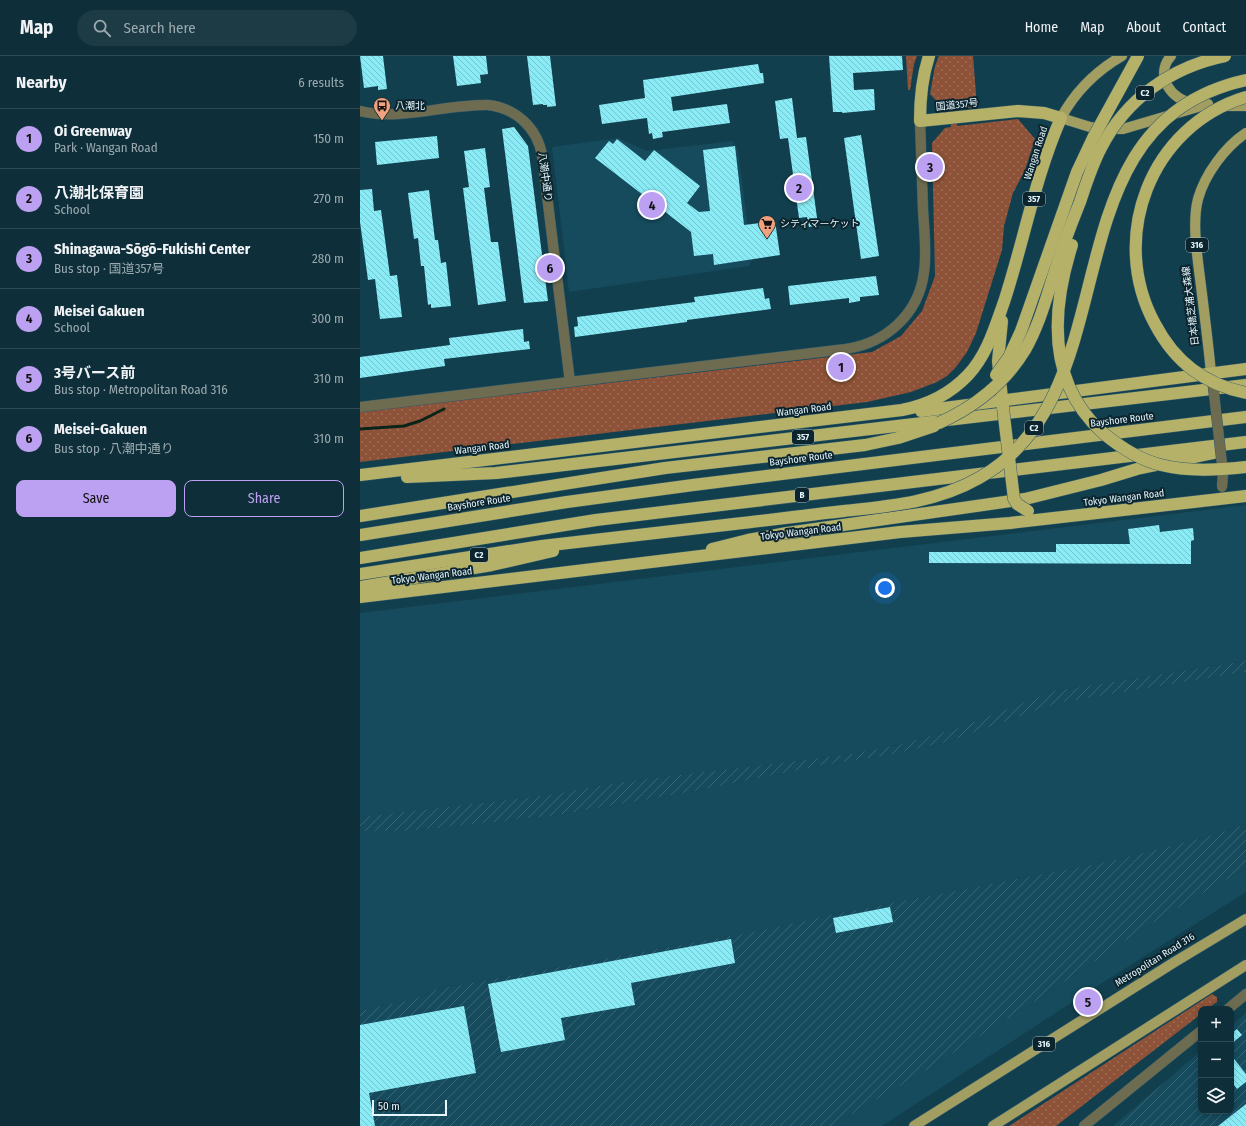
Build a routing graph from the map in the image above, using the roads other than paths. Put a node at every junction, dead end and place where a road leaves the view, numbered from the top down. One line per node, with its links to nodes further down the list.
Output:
1 (929, 56): 12 (highway, 国道357号)
2 (1122, 56): 11 (main road)
3 (1138, 56): 25 (highway, bridge)
4 (1171, 56): 8 (main road)
5 (1225, 56): 14 (highway, C2, bridge)
6 (1246, 80): 35 (highway, C2, bridge)
7 (1246, 97): 20 (highway, bridge)
8 (1208, 104): 9 (main road); 11 (main road)
9 (1246, 106)
10 (360, 110): 18 (street, 八潮中通り)
11 (1061, 118): 12 (highway, 国道357号); 15 (highway, Wangan Road / 357)
12 (920, 121): 18 (street)
13 (1246, 133): 17 (main road, 日本橋芝浦大森線 / 316)
14 (1094, 164): 25 (highway, C2, bridge); 28 (highway, C2, bridge)
15 (1011, 281): 21 (highway); 23 (highway, Wangan Road / 357)
16 (1246, 369): 17 (highway, 357)
17 (1211, 373): 21 (highway, 357); 31 (street, bridge)
18 (570, 382): 22 (street)
19 (1246, 385): 29 (highway, 357)
20 (1246, 393)
21 (1002, 404): 23 (highway, 357); 32 (highway, bridge)
22 (360, 407)
23 (902, 410): 29 (highway, Wangan Road / 357)
24 (1246, 417): 34 (highway, Bayshore Route)
25 (939, 424): 33 (highway)
26 (1246, 442): 36 (highway, B)
27 (1246, 446): 37 (highway)
28 (1246, 467)
29 (360, 476)
30 (1246, 496): 31 (highway, Tokyo Wangan Road)
31 (1209, 500): 32 (highway, Tokyo Wangan Road)
32 (1168, 505): 37 (highway, Tokyo Wangan Road)
33 (360, 516)
34 (360, 535)
35 (599, 539): 38 (highway, C2); 39 (highway)
36 (360, 558)
37 (682, 558): 40 (highway, Tokyo Wangan Road)
38 (360, 574)
39 (360, 587)
40 (360, 597)
41 (1246, 919): 46 (main road, Metropolitan Road 316 / 316)
42 (1246, 965): 47 (main road)
43 (1246, 994): 44 (street)
44 (1232, 1006)
45 (1198, 1033): 48 (street)
46 (914, 1126)
47 (993, 1126)
48 (1084, 1126)

